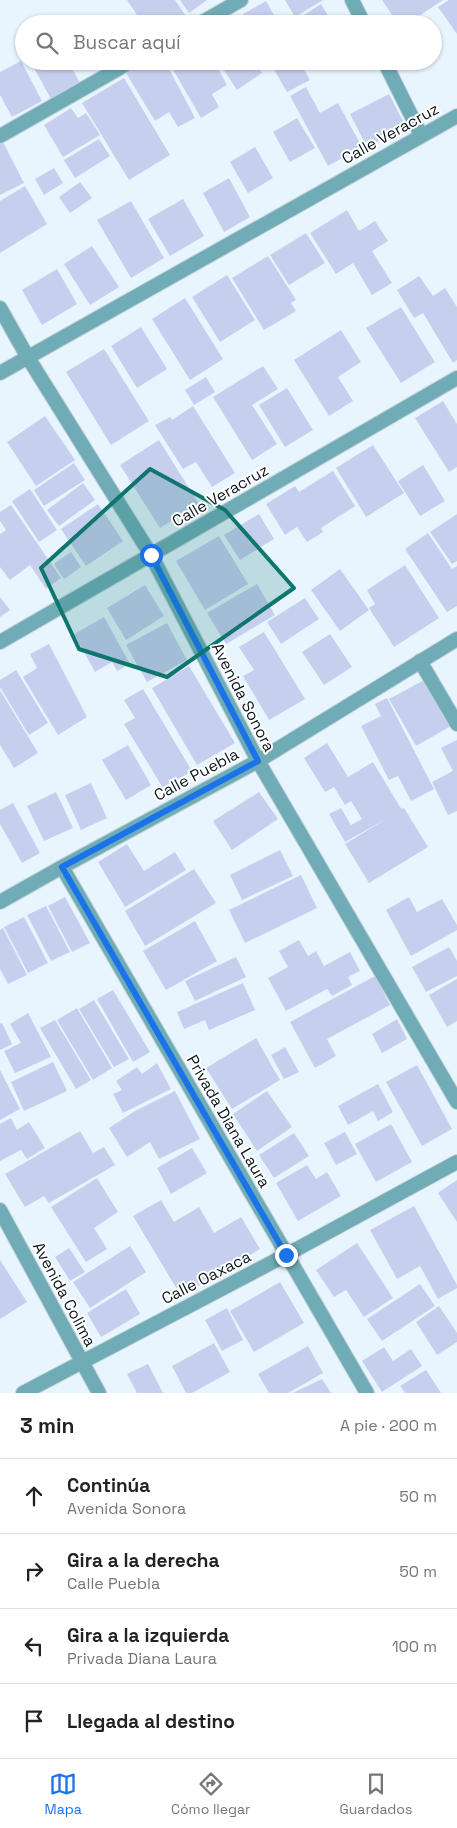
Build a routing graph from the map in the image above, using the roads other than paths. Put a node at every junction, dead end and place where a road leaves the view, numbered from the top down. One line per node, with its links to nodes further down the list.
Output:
1 (241, 0): 3 (street)
2 (352, 0): 4 (street)
3 (215, 15)
4 (360, 15)
5 (116, 70): 9 (street)
6 (388, 70): 8 (street)
7 (457, 116): 8 (street, Calle Veracruz)
8 (421, 135): 11 (street, Calle Veracruz)
9 (0, 136)
10 (0, 308): 11 (street, Avenida Sonora)
11 (27, 356): 12 (street, Calle Veracruz); 14 (street, Avenida Sonora)
12 (0, 372)
13 (457, 378): 14 (street, Calle Veracruz)
14 (151, 555): 16 (street, Calle Veracruz); 19 (street, Avenida Sonora)
15 (457, 640): 17 (street, Calle Puebla)
16 (0, 642)
17 (420, 661): 18 (street); 19 (street, Calle Puebla)
18 (457, 724)
19 (258, 761): 20 (street, Calle Puebla); 22 (street, Avenida Sonora)
20 (62, 867): 21 (street, Calle Puebla); 25 (street, Privada Diana Laura)
21 (0, 902)
22 (457, 1102)
23 (457, 1162): 25 (street, Calle Oaxaca)
24 (0, 1210): 26 (street, Avenida Colima)
25 (286, 1255): 26 (street, Calle Oaxaca); 29 (street, Privada Diana Laura)
26 (82, 1362): 27 (street, Calle Oaxaca); 28 (street, Avenida Colima)
27 (23, 1393)
28 (99, 1393)
29 (367, 1393)

